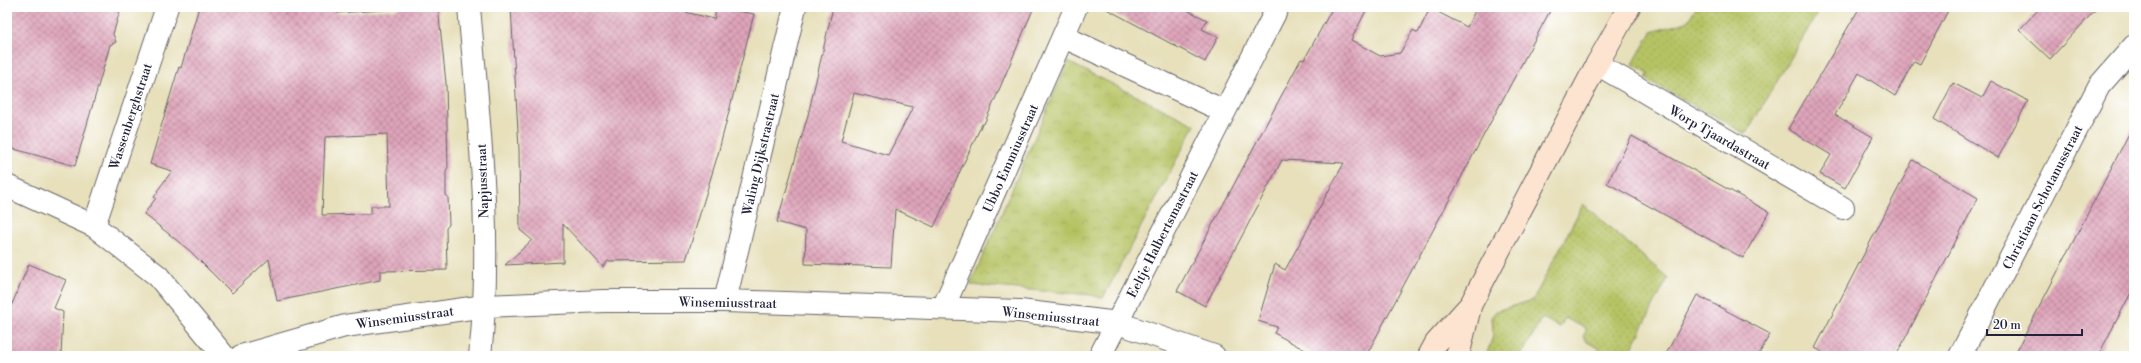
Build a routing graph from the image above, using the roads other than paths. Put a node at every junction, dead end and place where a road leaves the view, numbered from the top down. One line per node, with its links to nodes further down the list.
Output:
1 (167, 7): 13 (street, Wassenberghstraat)
2 (469, 7): 16 (street, Napjusstraat)
3 (795, 7): 14 (street, Waling Dijkstrastraat)
4 (1076, 7): 7 (street, Ubbo Emmiusstraat)
5 (1278, 7): 10 (street, Eeltje Halbertsmastraat)
6 (1629, 7): 9 (main road)
7 (1064, 37): 10 (street); 17 (street, Ubbo Emmiusstraat)
8 (2134, 46): 26 (street, Christiaan Schotanusstraat)
9 (1597, 64): 12 (street, Worp Tjaardastraat); 15 (main road)
10 (1224, 112): 18 (street, Eeltje Halbertsmastraat)
11 (7, 186): 13 (street)
12 (1844, 208)
13 (94, 226): 19 (street)
14 (725, 301): 16 (street, Winsemiusstraat); 17 (street, Winsemiusstraat)
15 (1471, 304): 24 (main road); 25 (main road)
16 (485, 306): 20 (street, Winsemiusstraat); 21 (street, Napjusstraat)
17 (943, 308): 18 (street, Winsemiusstraat)
18 (1118, 323): 22 (street, Eeltje Halbertsmastraat); 23 (street, Winsemiusstraat)
19 (224, 356)
20 (241, 356)
21 (480, 356)
22 (1100, 356)
23 (1214, 356)
24 (1429, 356)
25 (1456, 356)
26 (1960, 356)

